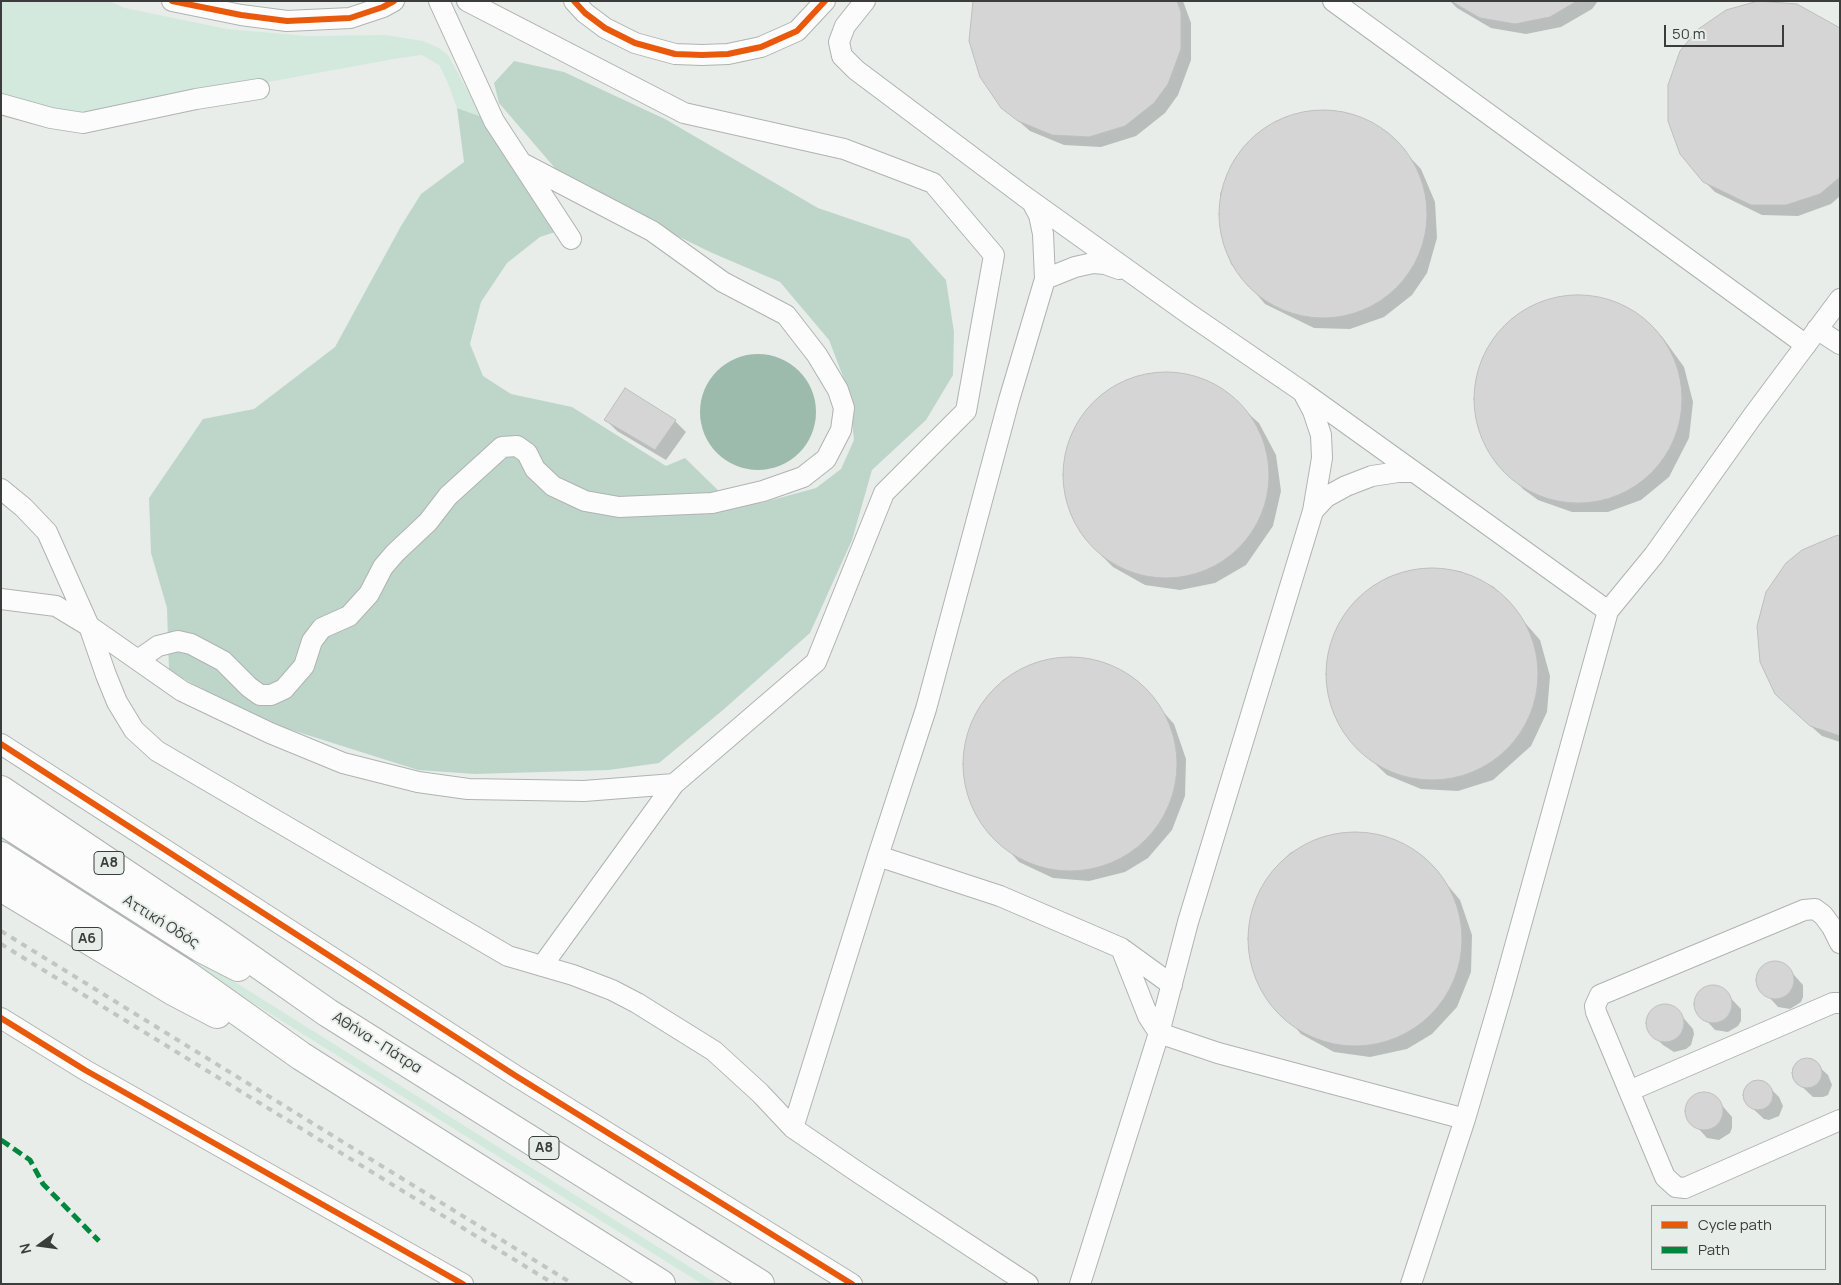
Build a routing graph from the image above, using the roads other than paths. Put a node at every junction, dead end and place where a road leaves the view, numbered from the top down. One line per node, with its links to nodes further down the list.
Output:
1 (172, 1): 2 (street)
2 (394, 1)
3 (439, 1): 11 (street)
4 (467, 1): 28 (street)
5 (574, 1): 6 (street)
6 (825, 1)
7 (865, 1): 12 (street)
8 (1333, 1): 17 (street)
9 (259, 89): 10 (street)
10 (1, 104)
11 (522, 163): 13 (street); 26 (street)
12 (1032, 202): 14 (street); 15 (street)
13 (571, 239)
14 (1132, 273): 15 (street); 19 (street)
15 (1045, 279): 32 (street)
16 (1840, 299): 17 (street)
17 (1812, 337): 18 (street); 24 (street)
18 (1840, 344)
19 (1303, 392): 20 (street); 22 (street)
20 (1414, 472): 22 (street); 24 (street)
21 (1, 489): 25 (street)
22 (1313, 511): 37 (street)
23 (1, 599): 25 (street)
24 (1608, 611): 44 (street)
25 (89, 626): 26 (street); 36 (street)
26 (138, 660): 28 (street)
27 (1, 744): 50 (street)
28 (674, 784): 36 (street)
29 (1, 790): 39 (highway, Αθήνα - Πάτρα / Α8)
30 (1, 820): 39 (highway, Αττική Οδός)
31 (1, 856): 42 (highway)
32 (878, 856): 35 (street); 46 (street)
33 (1, 887): 42 (highway, Α6)
34 (1840, 944): 43 (street)
35 (1121, 948): 37 (street); 41 (street)
36 (542, 966): 46 (street)
37 (1172, 985): 41 (street)
38 (1840, 1003): 43 (street)
39 (328, 1013): 49 (highway, Αθήνα - Πάτρα / Α8)
40 (1, 1018): 47 (street)
41 (1159, 1033): 44 (street); 52 (street)
42 (301, 1056): 48 (highway)
43 (1629, 1091): 45 (street)
44 (1464, 1119): 53 (street)
45 (1840, 1120)
46 (793, 1128): 51 (street)
47 (463, 1284)
48 (661, 1284)
49 (760, 1284)
50 (852, 1284)
51 (1028, 1284)
52 (1080, 1284)
53 (1411, 1284)

